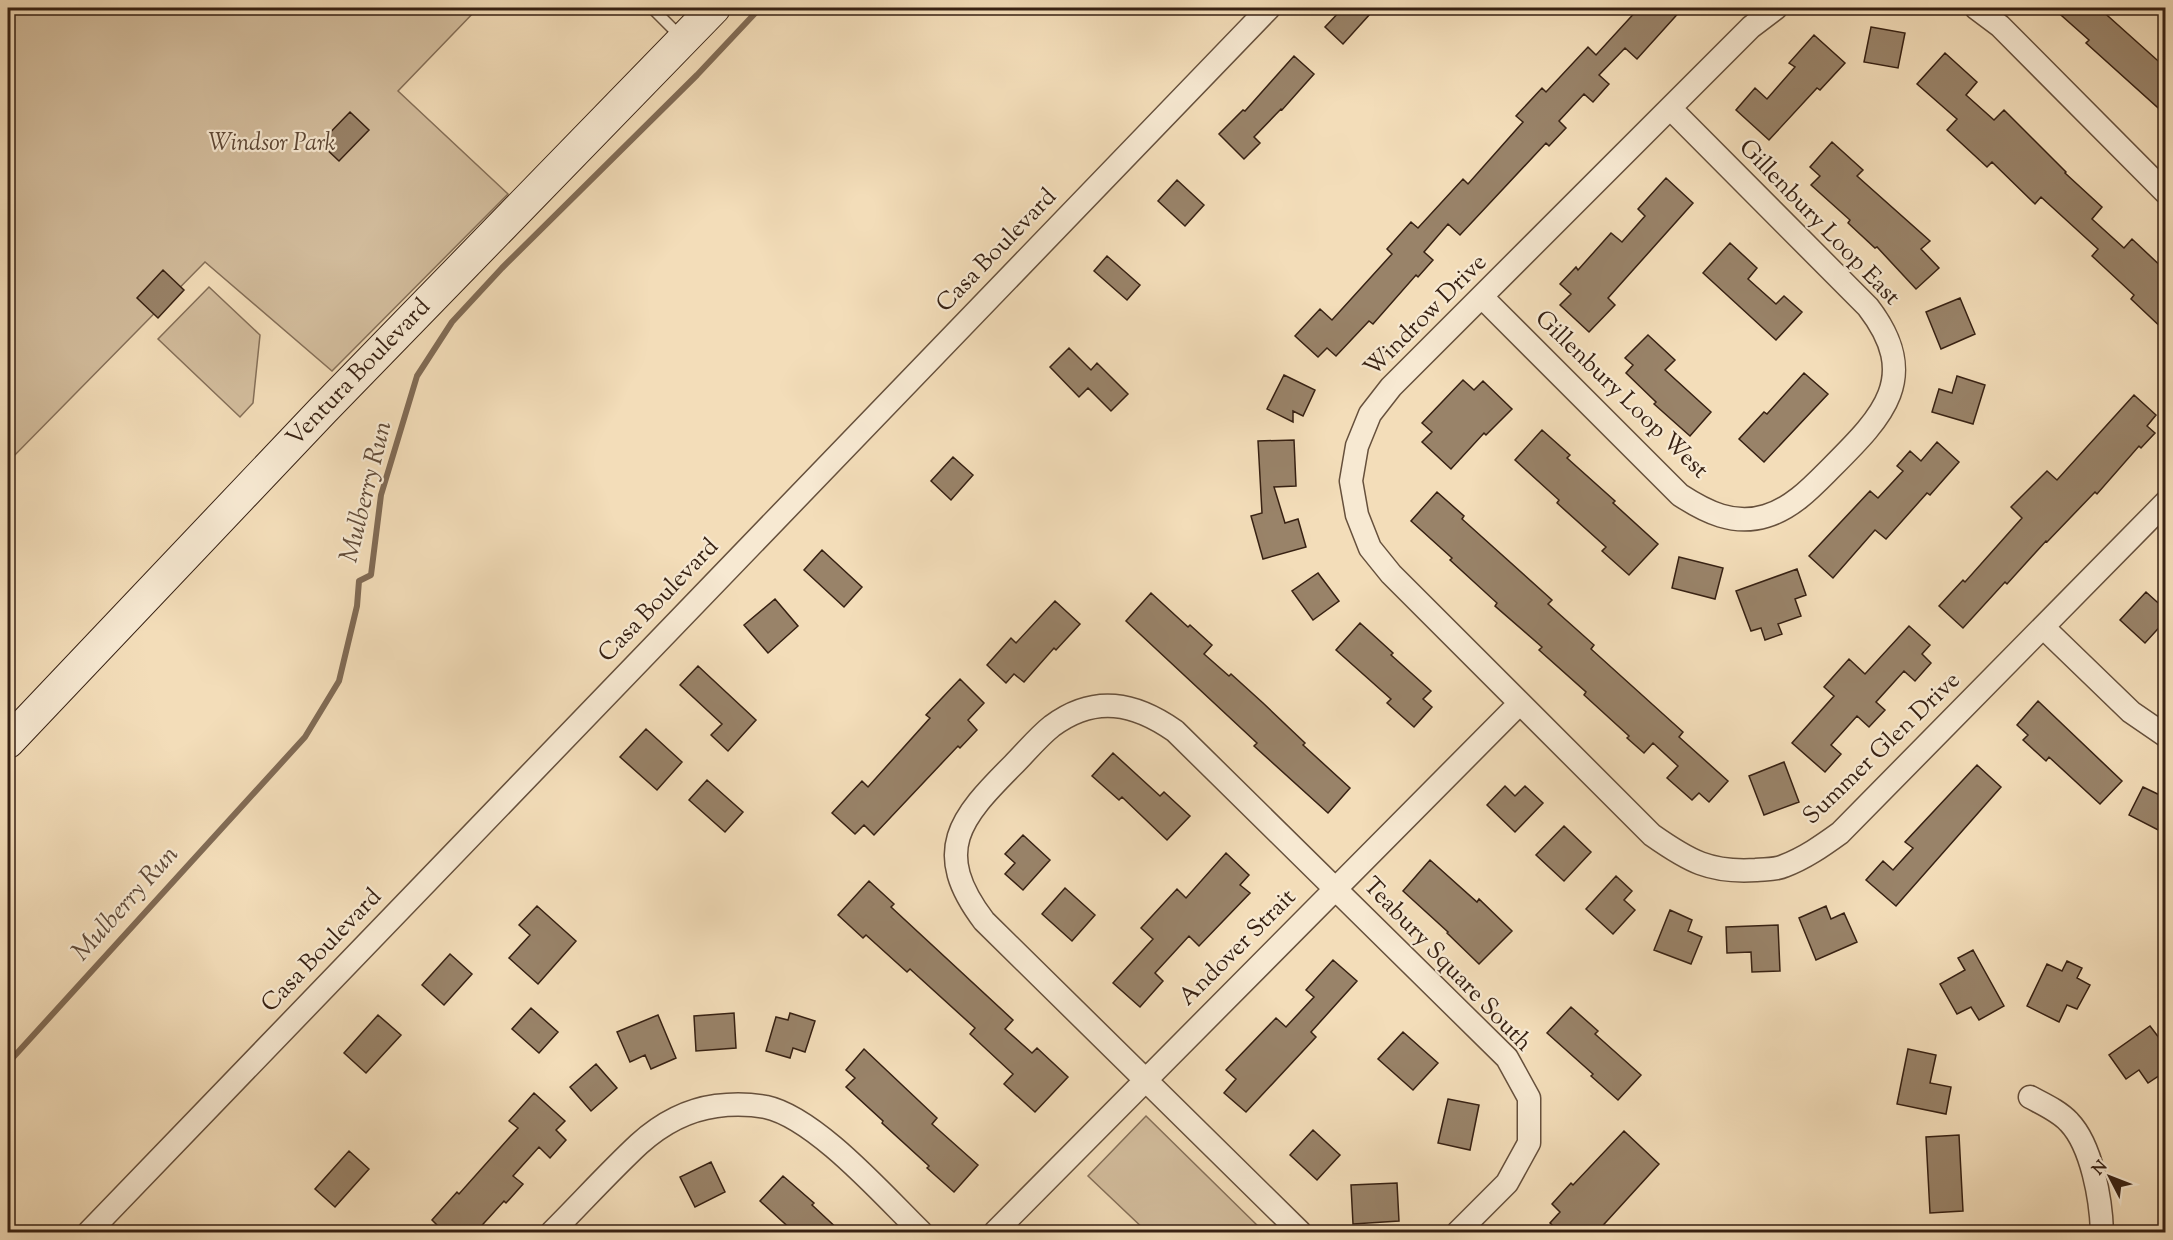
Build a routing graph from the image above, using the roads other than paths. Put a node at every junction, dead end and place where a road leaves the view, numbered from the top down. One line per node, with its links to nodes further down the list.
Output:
1 (651, 8): 6 (lane)
2 (714, 8): 6 (street, Ventura Boulevard)
3 (1269, 8): 19 (street, Casa Boulevard)
4 (1776, 8): 7 (street, Windrow Drive)
5 (1976, 8): 8 (street)
6 (683, 39): 15 (street, Ventura Boulevard)
7 (1670, 108): 9 (street, Windrow Drive); 10 (street, Gillenbury Loop East)
8 (2166, 193)
9 (1482, 297): 10 (street, Gillenbury Loop West); 13 (street, Windrow Drive)
10 (1824, 475)
11 (2166, 502): 12 (street, Summer Glen Drive)
12 (2043, 627): 13 (street, Summer Glen Drive); 14 (street)
13 (1520, 702): 16 (street, Andover Strait)
14 (2166, 736)
15 (8, 742)
16 (1334, 889): 17 (street, Andover Strait); 17 (street, Teabury Square South); 24 (street, Teabury Square South)
17 (1146, 1081): 22 (street, Andover Strait); 23 (street)
18 (2030, 1097): 25 (street)
19 (90, 1233)
20 (552, 1233): 21 (street)
21 (921, 1233)
22 (995, 1233)
23 (1300, 1233)
24 (1458, 1233)
25 (2102, 1233)

